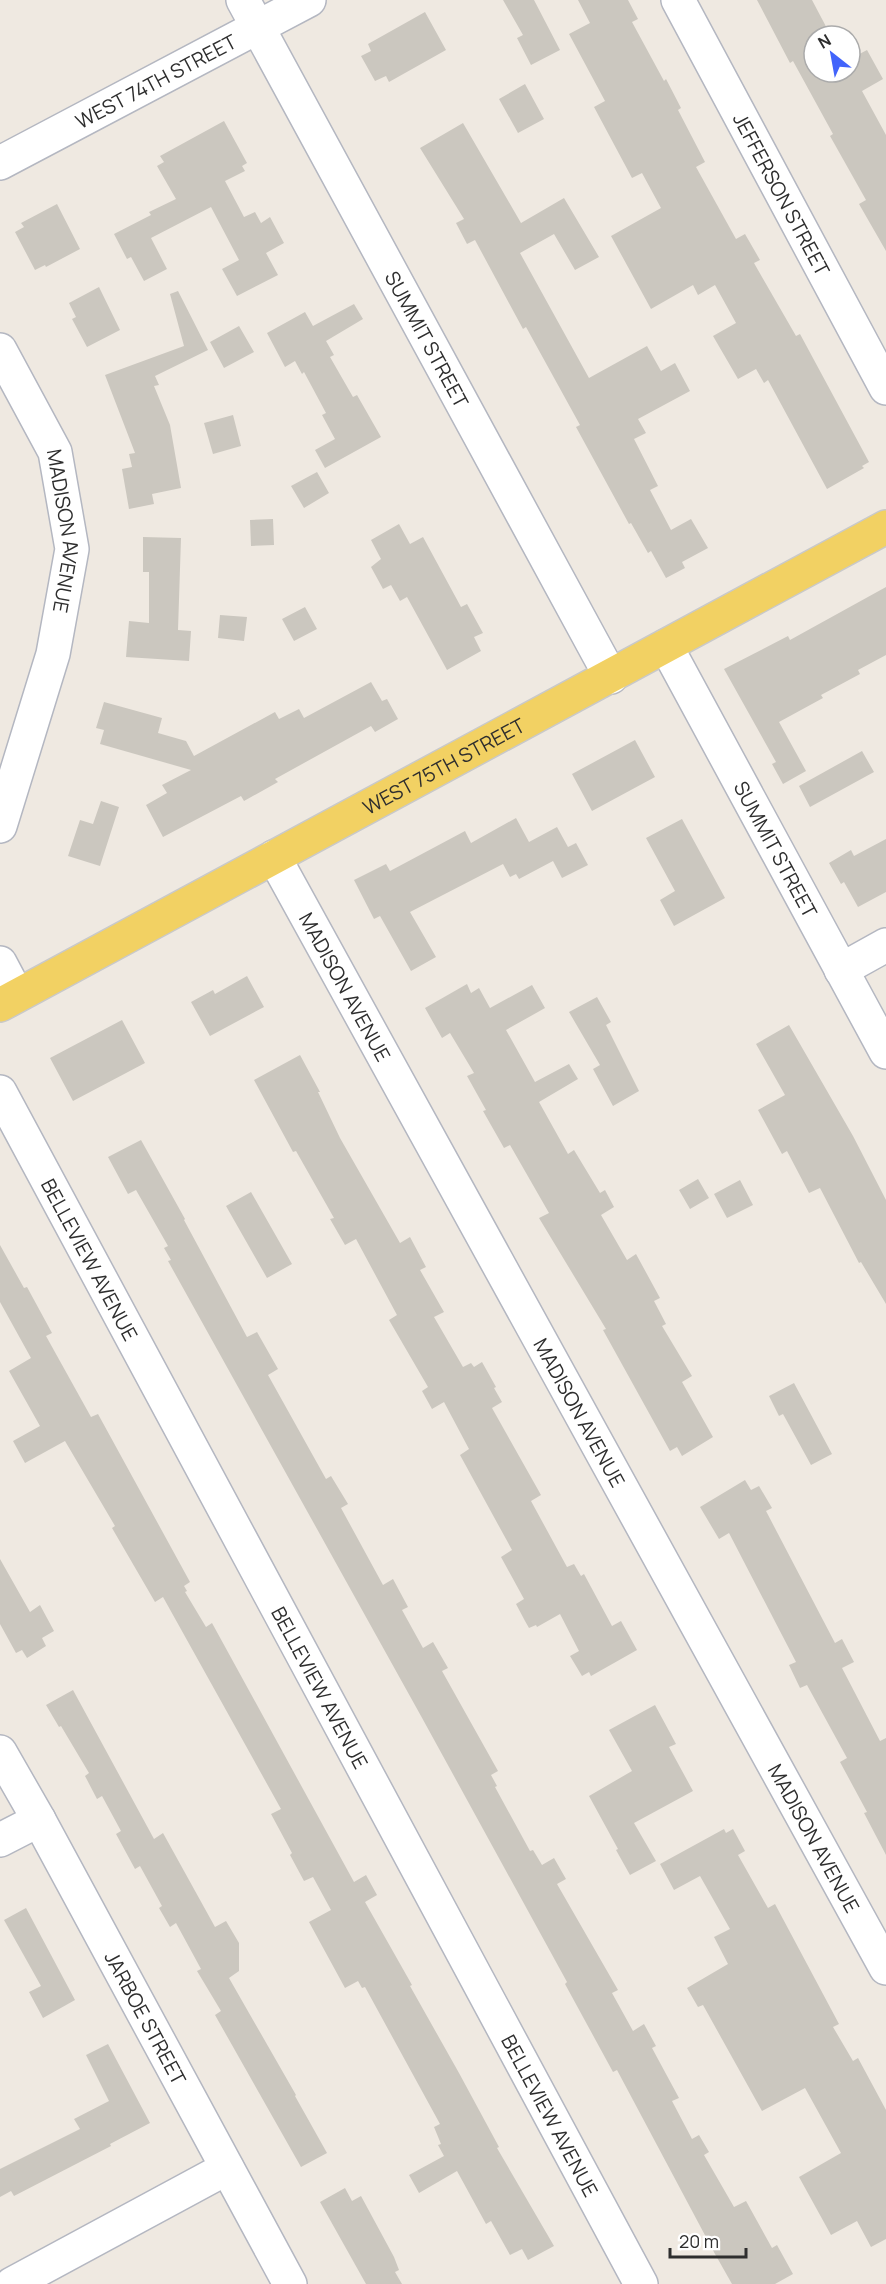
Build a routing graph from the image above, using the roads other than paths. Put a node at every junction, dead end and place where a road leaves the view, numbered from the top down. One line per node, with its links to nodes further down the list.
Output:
1 (309, 0): 3 (street, WEST 74TH STREET)
2 (678, 0): 6 (street, JEFFERSON STREET)
3 (250, 13): 4 (street, WEST 74TH STREET); 9 (street, SUMMIT STREET)
4 (0, 163)
5 (0, 351): 10 (street, MADISON AVENUE)
6 (886, 388)
7 (886, 527): 8 (main road, WEST 75TH STREET)
8 (666, 646): 9 (main road, WEST 75TH STREET); 14 (street, SUMMIT STREET)
9 (611, 677): 11 (main road, WEST 75TH STREET)
10 (0, 826)
11 (274, 857): 15 (main road, WEST 75TH STREET); 21 (street, MADISON AVENUE)
12 (886, 945): 14 (street)
13 (0, 963): 15 (street)
14 (841, 970): 16 (street, SUMMIT STREET)
15 (9, 1000)
16 (886, 1052)
17 (0, 1092): 25 (street, BELLEVIEW AVENUE)
18 (0, 1752): 19 (street, JARBOE STREET)
19 (39, 1821): 20 (street); 22 (street, JARBOE STREET)
20 (0, 1840)
21 (886, 1968)
22 (227, 2168): 23 (street); 24 (street, JARBOE STREET)
23 (12, 2284)
24 (290, 2284)
25 (641, 2284)

